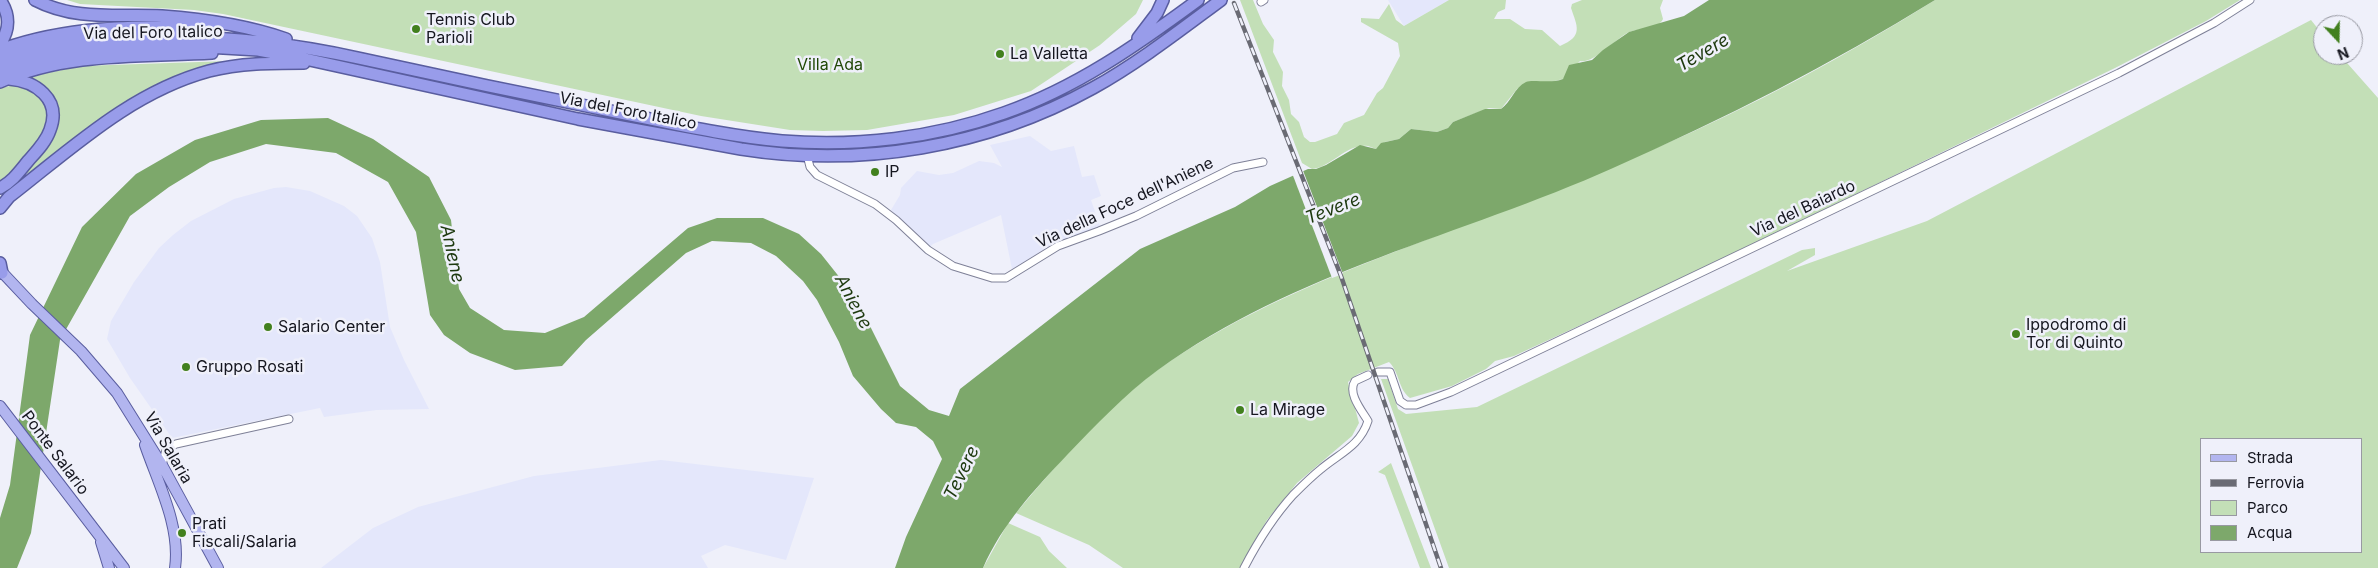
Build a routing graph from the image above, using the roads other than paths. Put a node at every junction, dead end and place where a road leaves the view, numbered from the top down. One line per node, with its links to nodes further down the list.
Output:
1 (0, 0): 8 (highway)
2 (35, 0): 7 (highway)
3 (1163, 0): 11 (highway)
4 (1198, 0): 11 (highway, Via del Foro Italico)
5 (1220, 0): 15 (highway, Via del Foro Italico)
6 (2250, 0): 20 (street, Via del Baiardo)
7 (245, 28): 9 (highway); 10 (highway)
8 (0, 44)
9 (314, 48): 11 (highway, Via del Foro Italico); 12 (highway, Via del Foro Italico)
10 (0, 50)
11 (1127, 51)
12 (0, 60)
13 (328, 64): 14 (highway, Via del Foro Italico); 15 (highway, Via del Foro Italico); 18 (highway)
14 (2, 77): 17 (highway)
15 (807, 155): 16 (street, Via della Foce dell'Aniene)
16 (1263, 162)
17 (0, 188)
18 (0, 208)
19 (1, 270): 24 (main road, Via Salaria)
20 (1378, 372)
21 (1368, 376): 31 (street)
22 (0, 406): 26 (main road, Ponte Salario)
23 (289, 419): 25 (street)
24 (139, 428): 25 (main road, Via Salaria); 29 (main road)
25 (162, 465): 30 (main road, Via Salaria)
26 (97, 532): 27 (main road); 28 (main road)
27 (109, 568)
28 (124, 568)
29 (175, 568)
30 (218, 568)
31 (1244, 568)

